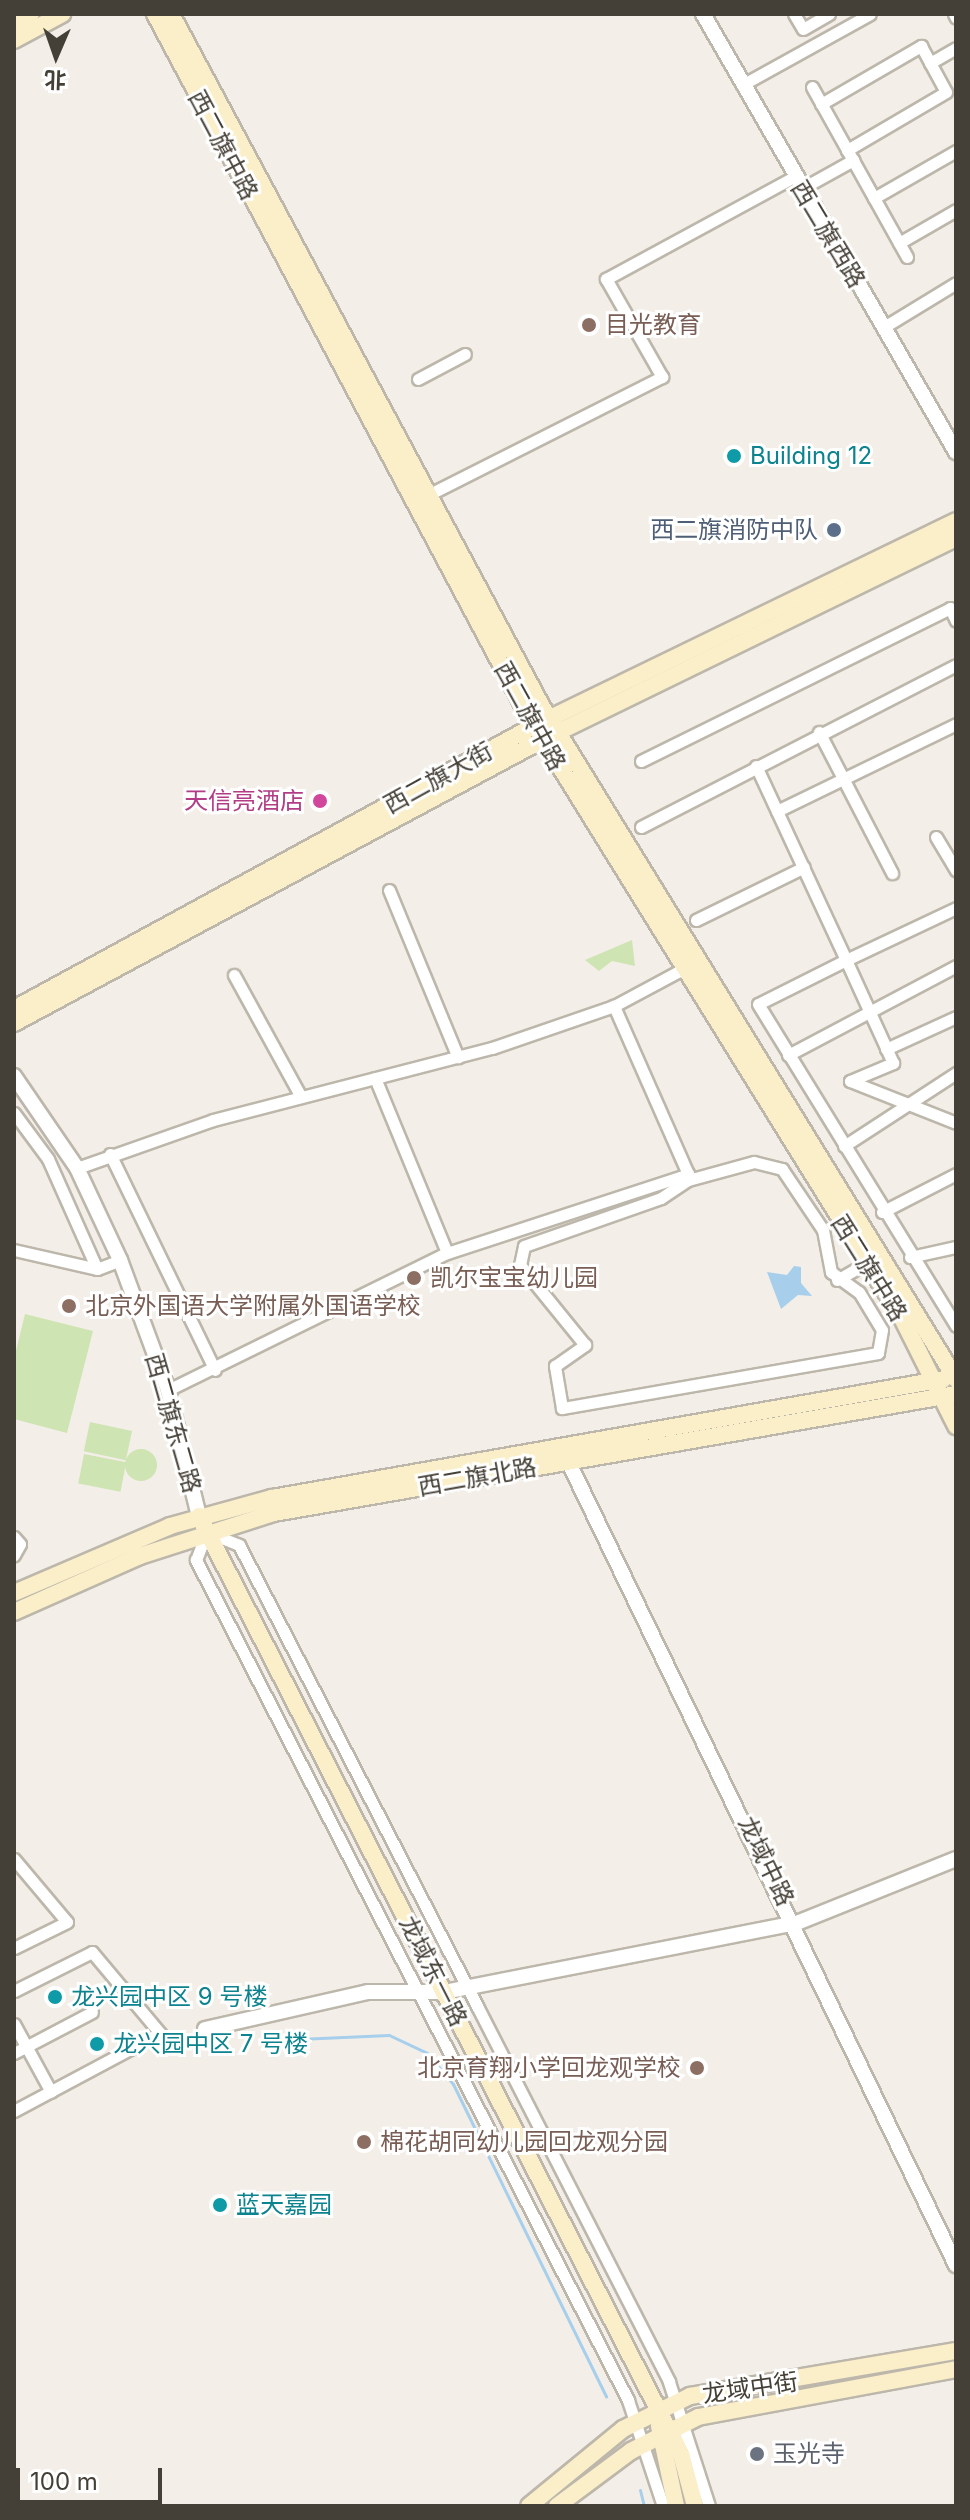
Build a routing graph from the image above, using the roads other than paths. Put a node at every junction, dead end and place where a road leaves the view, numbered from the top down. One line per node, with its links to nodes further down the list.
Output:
1 (31, 14): 9 (main road)
2 (62, 14): 10 (main road)
3 (155, 14): 28 (main road, 西二旗中路)
4 (171, 14): 28 (main road, 西二旗中路)
5 (703, 14): 13 (street, 西二旗西路)
6 (794, 14): 7 (street)
7 (829, 14)
8 (870, 14): 13 (street)
9 (14, 23)
10 (14, 40)
11 (956, 48): 12 (street)
12 (930, 63): 15 (street); 17 (street)
13 (742, 85): 18 (street, 西二旗西路)
14 (812, 87): 15 (street)
15 (821, 104): 17 (street)
16 (956, 151): 19 (street)
17 (850, 155): 18 (street); 19 (street)
18 (798, 183): 24 (street, 西二旗西路); 28 (street)
19 (874, 198): 21 (street)
20 (956, 210): 21 (street)
21 (899, 243): 22 (street)
22 (907, 257)
23 (956, 283): 24 (street)
24 (884, 327): 27 (street, 西二旗西路)
25 (465, 354): 26 (street)
26 (418, 379)
27 (956, 452)
28 (419, 500): 34 (main road, 西二旗中路)
29 (956, 521): 34 (main road, 西二旗大街)
30 (956, 538): 34 (main road, 西二旗大街)
31 (956, 621): 36 (street)
32 (956, 665): 35 (street)
33 (956, 724): 38 (street)
34 (545, 729): 51 (main road, 西二旗中路); 54 (main road, 西二旗大街); 57 (main road, 西二旗大街); 83 (main road, 西二旗中路)
35 (819, 732): 37 (street); 38 (street)
36 (641, 761)
37 (756, 766): 39 (street); 40 (street)
38 (843, 779): 39 (street); 45 (street)
39 (777, 811): 43 (street)
40 (641, 827)
41 (936, 837): 42 (street)
42 (951, 850): 44 (street)
43 (804, 867): 48 (street); 49 (street)
44 (956, 870)
45 (892, 873)
46 (389, 890): 60 (street)
47 (956, 908): 49 (street)
48 (696, 920)
49 (846, 960): 55 (street); 59 (street)
50 (956, 966): 55 (street)
51 (683, 969): 53 (street); 78 (main road, 西二旗中路)
52 (234, 975): 64 (street)
53 (614, 1006): 60 (street); 75 (street)
54 (14, 1009)
55 (870, 1013): 58 (street); 59 (street)
56 (956, 1017): 58 (street)
57 (14, 1023)
58 (886, 1049): 65 (street)
59 (788, 1055): 68 (street)
60 (458, 1057): 63 (street)
61 (956, 1073): 65 (street)
62 (14, 1076): 70 (street, 西二旗东二路)
63 (375, 1078): 64 (street); 75 (street)
64 (301, 1097): 69 (street)
65 (906, 1106): 67 (street); 68 (street)
66 (14, 1113): 79 (street)
67 (956, 1123)
68 (844, 1146): 72 (street)
69 (110, 1154): 70 (street); 82 (street)
70 (77, 1168): 77 (street, 西二旗东二路)
71 (956, 1174): 72 (street)
72 (882, 1212): 76 (street)
73 (956, 1247): 76 (street)
74 (14, 1250): 79 (street)
75 (447, 1253): 82 (street)
76 (910, 1257): 81 (street)
77 (120, 1260): 79 (street); 85 (street, 西二旗东二路)
78 (866, 1263): 80 (street); 84 (main road, 西二旗中路)
79 (97, 1269)
80 (837, 1280): 80 (street)
81 (956, 1326)
82 (215, 1370): 85 (street)
83 (955, 1377): 84 (main road, 西二旗北路)
84 (934, 1381): 86 (main road, 西二旗中路); 89 (main road, 西二旗北路)
85 (168, 1390): 89 (street, 西二旗东二路)
86 (949, 1396): 87 (main road, 西二旗中路); 88 (main road, 西二旗北路)
87 (956, 1426)
88 (568, 1461): 90 (main road, 西二旗北路); 97 (street, 龙域中路)
89 (199, 1516): 90 (main road, 龙域东一路); 93 (main road, 西二旗北路)
90 (207, 1532): 94 (main road, 西二旗北路); 99 (street); 101 (main road, 龙域东一路); 114 (street)
91 (14, 1537): 92 (street)
92 (14, 1555)
93 (14, 1593)
94 (14, 1612)
95 (14, 1859): 98 (street)
96 (956, 1859): 97 (street)
97 (797, 1923): 99 (street); 109 (street, 龙域中路)
98 (14, 1948)
99 (466, 1988): 101 (street); 112 (street)
100 (14, 1991): 107 (street)
101 (444, 1992): 104 (street); 113 (main road, 龙域东一路)
102 (92, 2012): 105 (street)
103 (14, 2024): 105 (street)
104 (205, 2029)
105 (27, 2047): 106 (street); 107 (street)
106 (14, 2053)
107 (51, 2092): 108 (street)
108 (14, 2111)
109 (956, 2265)
110 (956, 2351): 112 (main road, 龙域中街)
111 (956, 2369): 115 (main road, 龙域中街)
112 (677, 2403): 113 (main road, 龙域中街); 115 (street)
113 (656, 2413): 114 (main road, 龙域中街); 116 (main road, 龙域东一路)
114 (637, 2422): 117 (street); 118 (main road, 龙域中街)
115 (685, 2424): 116 (main road, 龙域中街); 123 (street)
116 (664, 2434): 117 (main road, 龙域中街); 121 (main road, 龙域东一路); 122 (main road, 龙域东一路)
117 (644, 2444): 119 (main road, 龙域中街); 120 (street)
118 (529, 2506)
119 (557, 2506)
120 (663, 2506)
121 (676, 2506)
122 (695, 2506)
123 (709, 2506)

